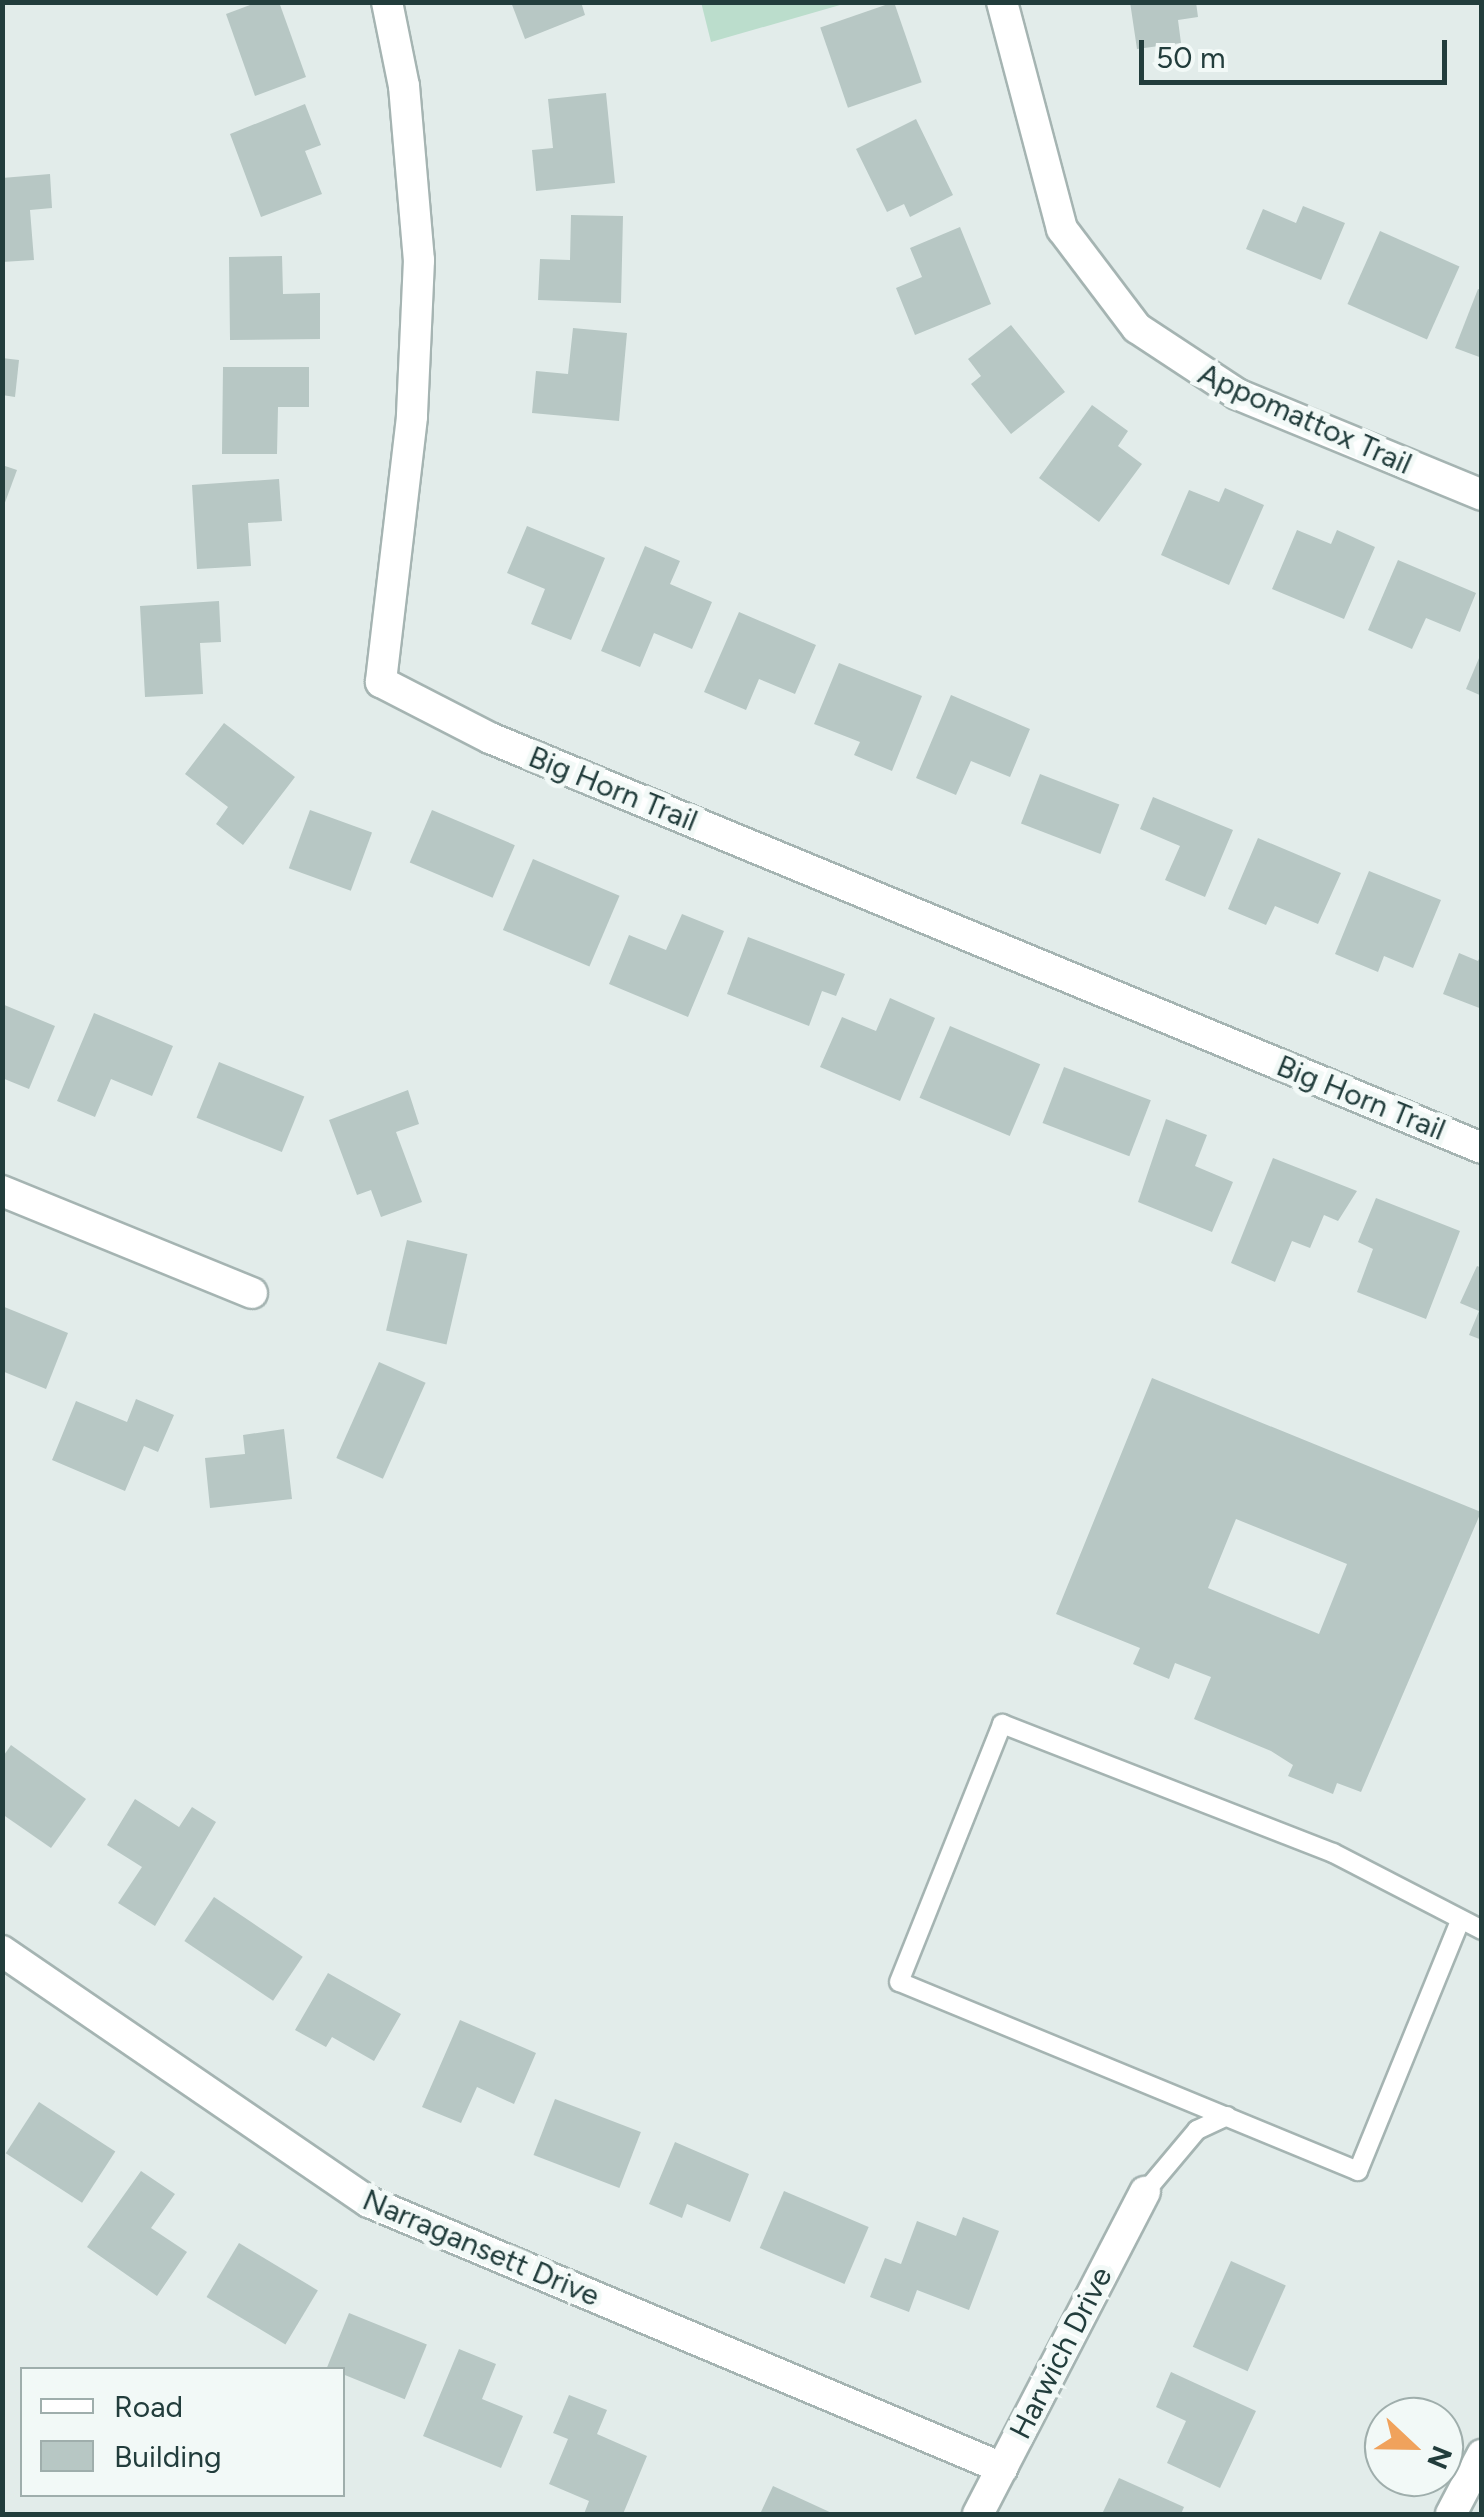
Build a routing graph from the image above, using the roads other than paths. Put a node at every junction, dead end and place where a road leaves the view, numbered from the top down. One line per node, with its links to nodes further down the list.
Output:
1 (387, 2): 4 (street, Big Horn Trail)
2 (1002, 2): 3 (street, Appomattox Trail)
3 (1482, 495)
4 (1482, 1148)
5 (2, 1191): 6 (street)
6 (252, 1293)
7 (1460, 1921): 8 (lane); 10 (lane); 10 (lane)
8 (1482, 1930)
9 (2, 1951): 13 (street, Narragansett Drive)
10 (1227, 2116): 11 (lane)
11 (1144, 2192): 13 (street, Harwich Drive)
12 (1482, 2455): 15 (street)
13 (1002, 2468): 14 (street, Harwich Drive)
14 (978, 2514)
15 (1451, 2514)

